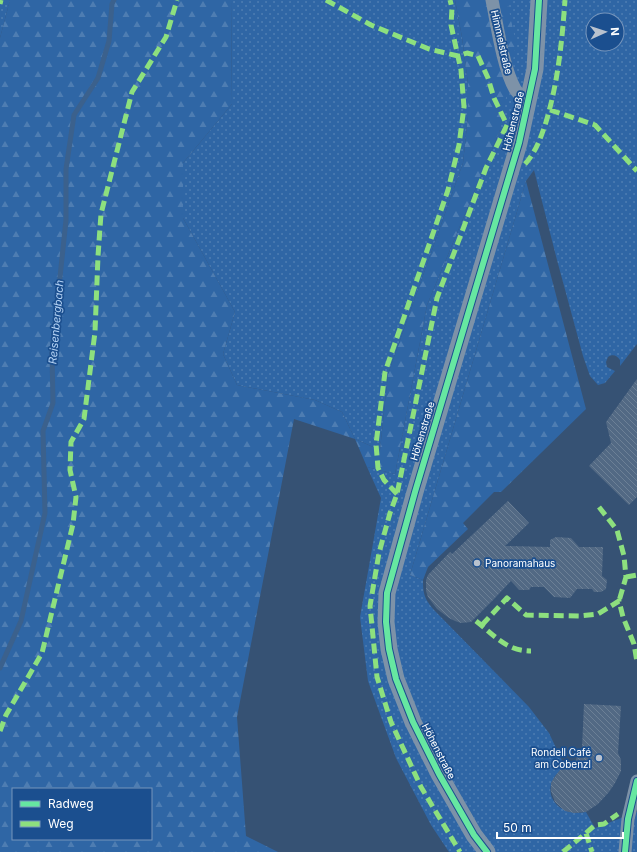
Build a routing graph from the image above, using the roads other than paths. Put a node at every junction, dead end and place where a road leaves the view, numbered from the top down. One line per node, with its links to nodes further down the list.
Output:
1 (492, 0): 3 (street, Himmelstraße)
2 (539, 0): 3 (street, Höhenstraße)
3 (528, 102): 5 (street, Höhenstraße)
4 (637, 781): 6 (street)
5 (487, 852)
6 (625, 852)

